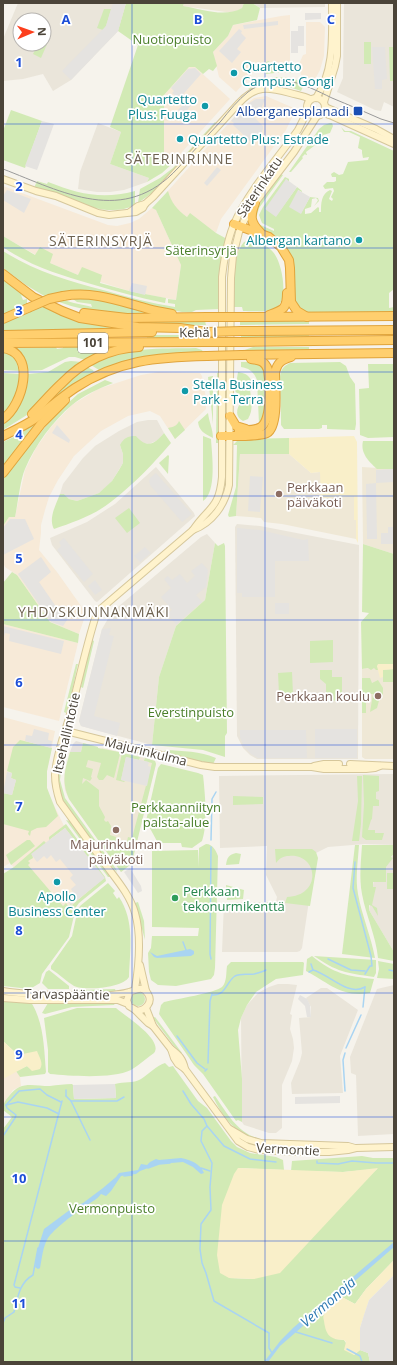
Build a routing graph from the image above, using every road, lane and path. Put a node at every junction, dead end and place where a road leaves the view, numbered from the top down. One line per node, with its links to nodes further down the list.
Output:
1 (332, 3): 4 (main road)
2 (337, 3): 5 (main road)
3 (291, 93): 4 (main road); 6 (main road); 10 (main road)
4 (313, 99): 5 (main road); 6 (main road, Säterinkatu)
5 (324, 104): 7 (main road, Säterinkatu); 8 (main road)
6 (307, 108): 7 (main road); 12 (main road, Säterinkatu)
7 (320, 115): 9 (main road); 11 (main road, Säterinkatu)
8 (394, 139)
9 (394, 144)
10 (3, 179)
11 (255, 203): 12 (main road, Säterinkatu); 13 (highway)
12 (237, 228): 13 (highway); 16 (highway); 36 (main road, Säterinkatu); 40 (main road, Säterinkatu)
13 (262, 234): 19 (highway)
14 (3, 274): 15 (highway)
15 (11, 280): 18 (highway); 24 (highway)
16 (266, 316): 18 (highway, bridge); 19 (highway)
17 (394, 316): 19 (highway)
18 (186, 317): 20 (highway, bridge)
19 (308, 317)
20 (3, 319)
21 (394, 325): 22 (highway)
22 (363, 328): 23 (highway, Kehä I / 101); 24 (highway, Kehä I / 101, bridge)
23 (394, 330)
24 (207, 332): 25 (highway, Kehä I / 101)
25 (3, 335)
26 (376, 340): 27 (highway, Kehä I / 101); 28 (highway, Kehä I / 101, bridge); 30 (highway)
27 (394, 340)
28 (183, 342): 29 (highway, Kehä I / 101); 38 (highway)
29 (3, 343)
30 (394, 344)
31 (3, 348): 37 (highway)
32 (394, 353): 33 (highway)
33 (300, 354): 34 (highway); 40 (highway)
34 (241, 355): 35 (highway, bridge); 39 (highway)
35 (74, 389): 38 (highway); 42 (highway)
36 (230, 416): 39 (highway); 40 (main road, Säterinkatu)
37 (3, 419)
38 (20, 427): 41 (highway)
39 (250, 430): 40 (highway)
40 (225, 435): 43 (main road, Itsehallintotie)
41 (3, 436)
42 (3, 473)
43 (66, 731): 44 (main road, Majurinkulma); 45 (main road, Itsehallintotie)
44 (394, 766)
45 (139, 957): 46 (main road, Itsehallintotie); 47 (main road, Itsehallintotie)
46 (133, 990): 47 (main road); 50 (main road, Tarvaspääntie); 52 (main road)
47 (146, 991): 53 (main road)
48 (3, 992): 49 (main road, Tarvaspääntie)
49 (30, 997): 50 (main road, Tarvaspääntie); 51 (main road, Tarvaspääntie)
50 (48, 997): 52 (main road, Tarvaspääntie)
51 (3, 998)
52 (128, 1004): 54 (main road)
53 (146, 1008): 54 (main road); 55 (main road, Vermontie)
54 (134, 1010): 55 (main road, Vermontie)
55 (153, 1026): 56 (main road, Vermontie)
56 (394, 1147)

